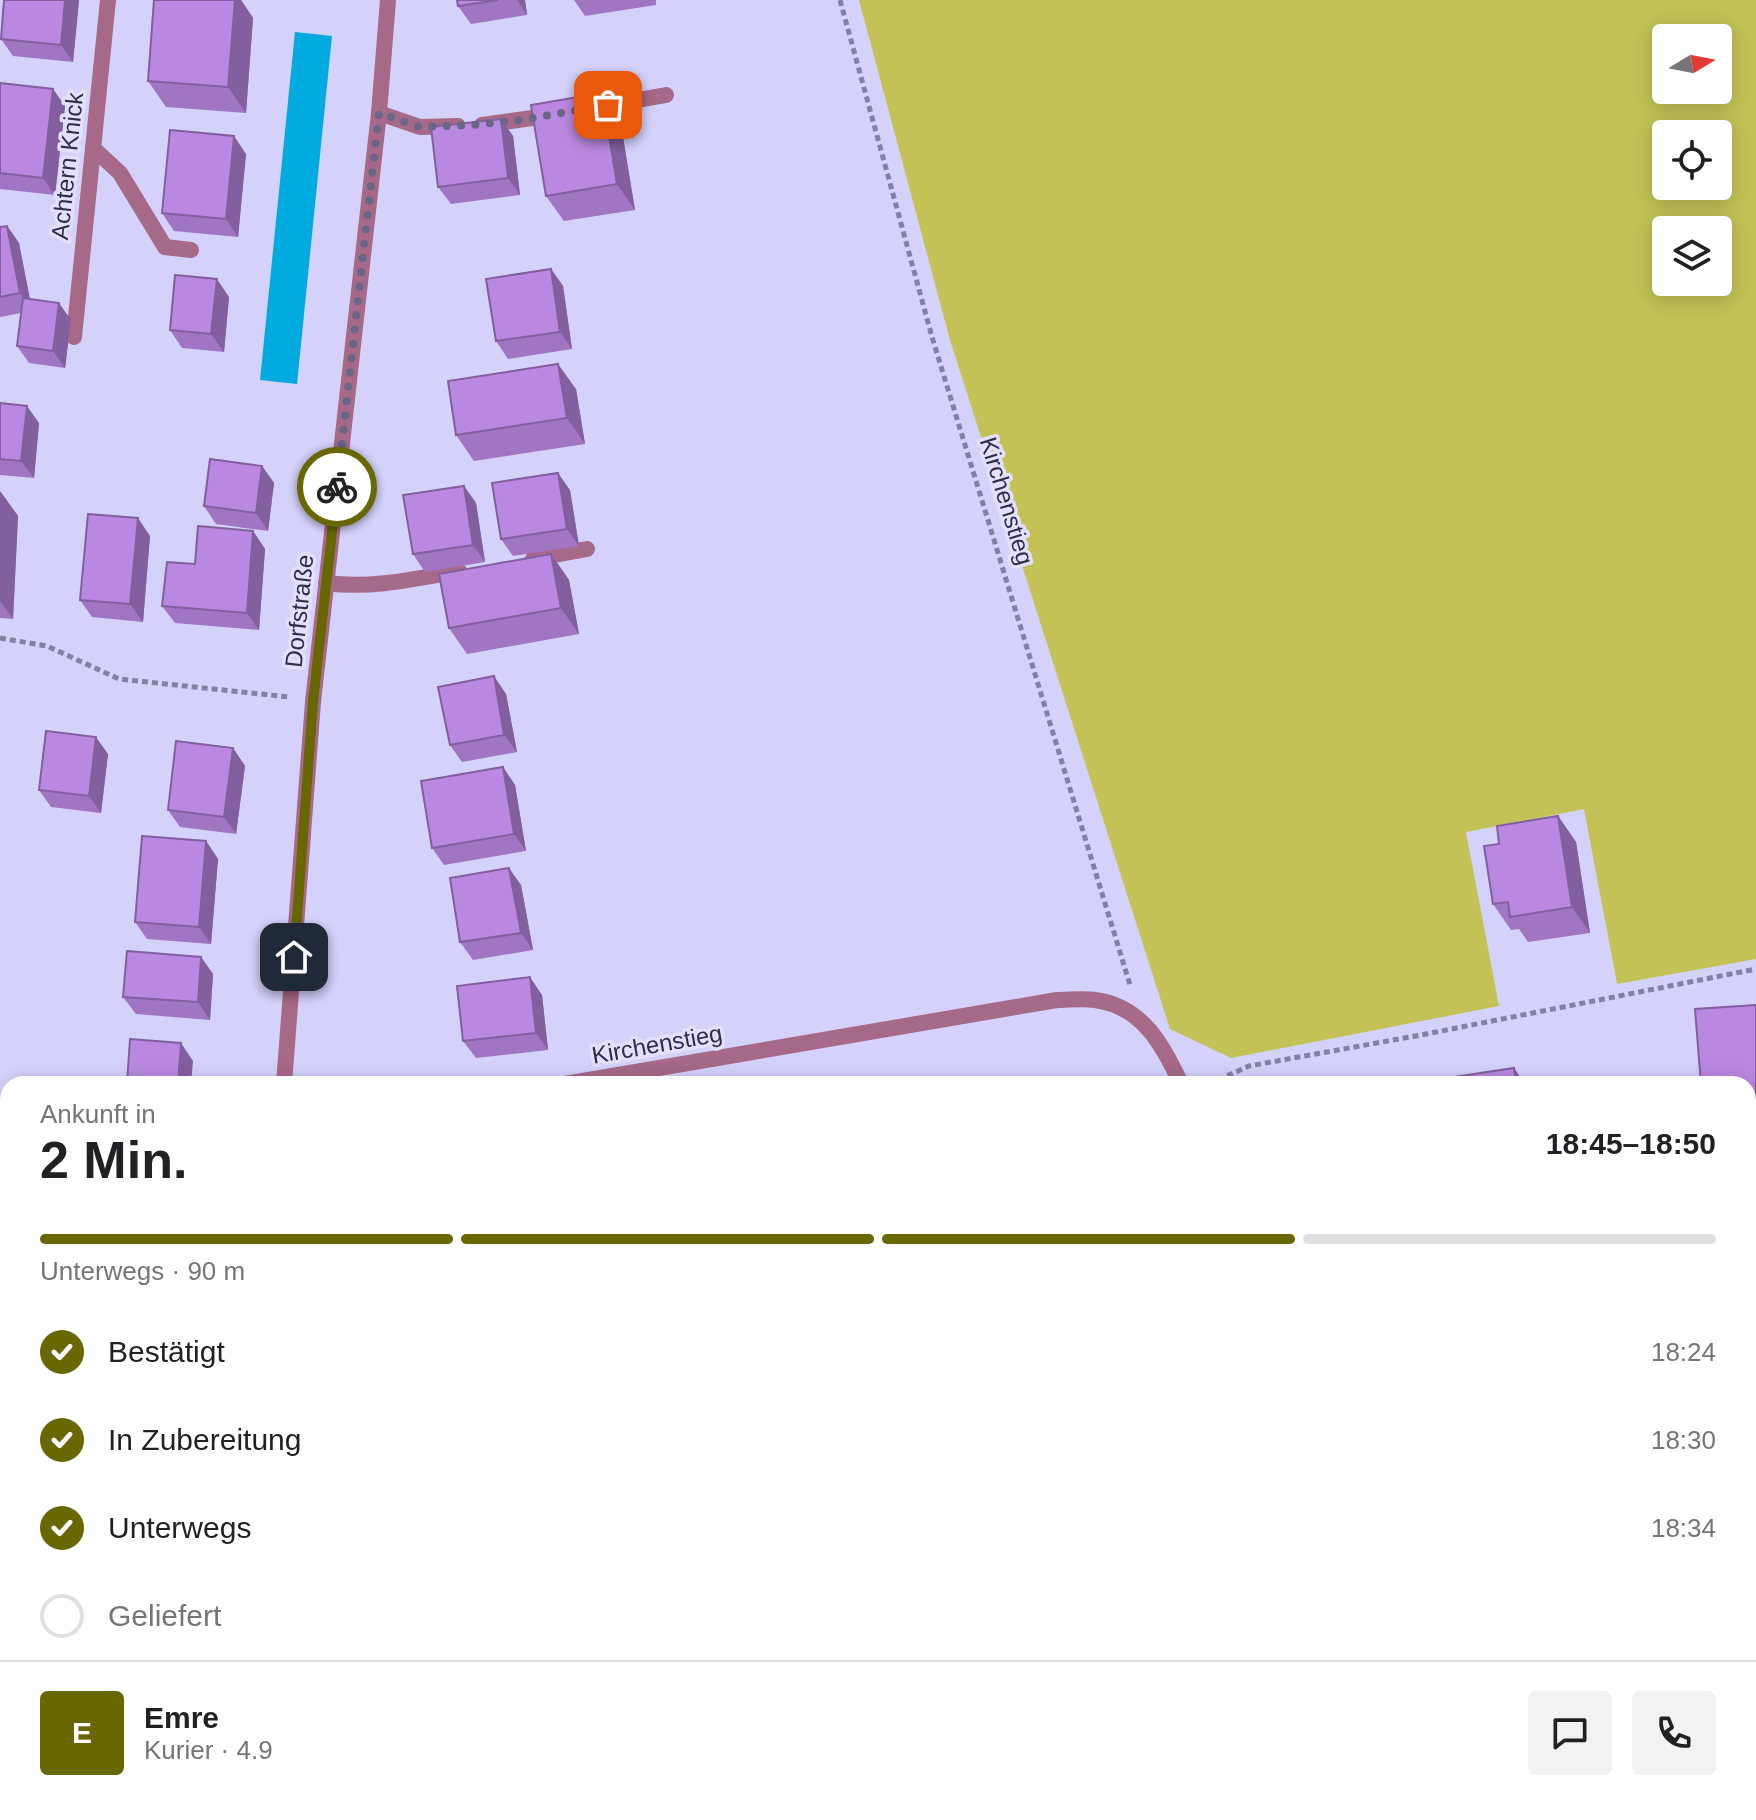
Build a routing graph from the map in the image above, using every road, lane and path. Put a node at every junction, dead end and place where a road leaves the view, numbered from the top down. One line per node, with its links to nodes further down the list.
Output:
1 (108, 0): 6 (street, Achtern Knick)
2 (388, 0): 5 (street, Dorfstraße)
3 (840, 0): 16 (path, Kirchenstieg)
4 (666, 95): 5 (street)
5 (379, 113): 12 (street, Dorfstraße)
6 (93, 148): 7 (street); 8 (street, Achtern Knick)
7 (191, 250)
8 (74, 337)
9 (587, 549): 10 (street)
10 (513, 562)
11 (469, 570): 12 (street)
12 (326, 583): 14 (street, Dorfstraße)
13 (0, 638): 14 (path)
14 (313, 702): 17 (street, Dorfstraße)
15 (1756, 969): 20 (path)
16 (1135, 1013): 18 (street, Kirchenstieg); 19 (street)
17 (285, 1076)
18 (612, 1076)
19 (1177, 1076)
20 (1227, 1076)

